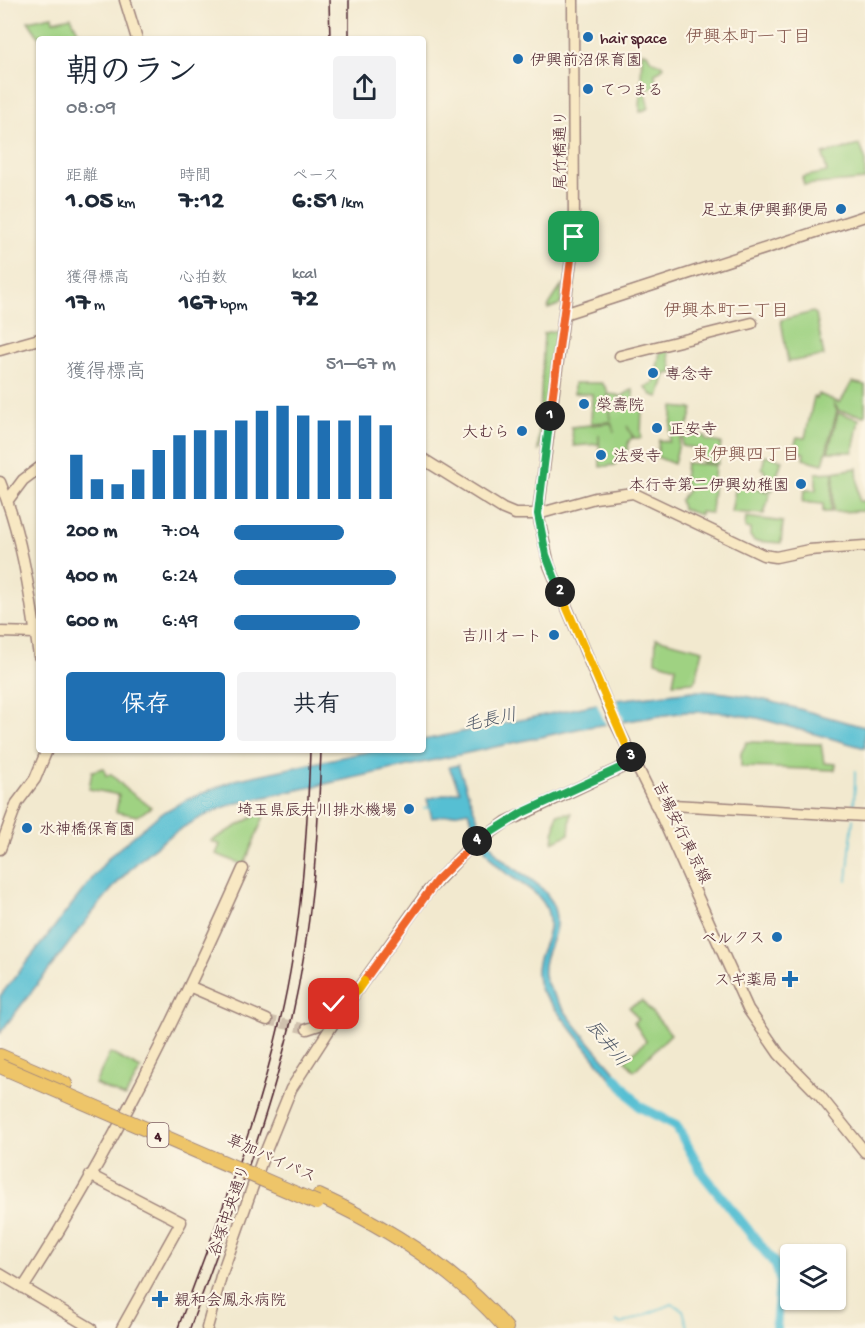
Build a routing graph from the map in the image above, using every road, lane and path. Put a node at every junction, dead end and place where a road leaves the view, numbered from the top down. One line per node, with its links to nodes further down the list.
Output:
1 (125, 0): 3 (street)
2 (573, 0): 5 (street, 尾竹橋通り)
3 (135, 36)
4 (865, 216): 5 (street)
5 (564, 314): 14 (street, 尾竹橋通り)
6 (752, 323): 9 (street)
7 (36, 340): 8 (street)
8 (0, 350)
9 (620, 356)
10 (426, 461): 14 (street)
11 (36, 470): 13 (street)
12 (0, 482): 13 (street)
13 (8, 500): 17 (street)
14 (538, 514): 15 (street); 20 (street, 吉場安行東京線)
15 (865, 546)
16 (0, 632): 17 (street)
17 (35, 633): 18 (street)
18 (36, 639)
19 (46, 753): 23 (street)
20 (633, 762): 21 (street, 吉場安行東京線); 26 (street, 谷塚中央通り)
21 (655, 804): 22 (street); 33 (street, 吉場安行東京線)
22 (865, 816)
23 (0, 849)
24 (243, 869): 25 (street)
25 (191, 987): 27 (street); 34 (street)
26 (348, 1004): 28 (street); 40 (street, 谷塚中央通り)
27 (267, 1020)
28 (307, 1029)
29 (0, 1056): 35 (highway, 草加バイパス / 4)
30 (0, 1066): 32 (highway, 草加バイパス / 4, bridge)
31 (0, 1073): 32 (highway, bridge)
32 (128, 1122): 35 (highway, 草加バイパス / 4, bridge)
33 (865, 1152)
34 (90, 1175): 37 (street); 39 (street)
35 (318, 1199): 41 (highway, 草加バイパス / 4); 42 (highway, 草加バイパス / 4)
36 (0, 1274): 37 (street)
37 (23, 1288): 38 (street)
38 (92, 1328)
39 (122, 1328)
40 (207, 1328)
41 (495, 1328)
42 (507, 1328)

